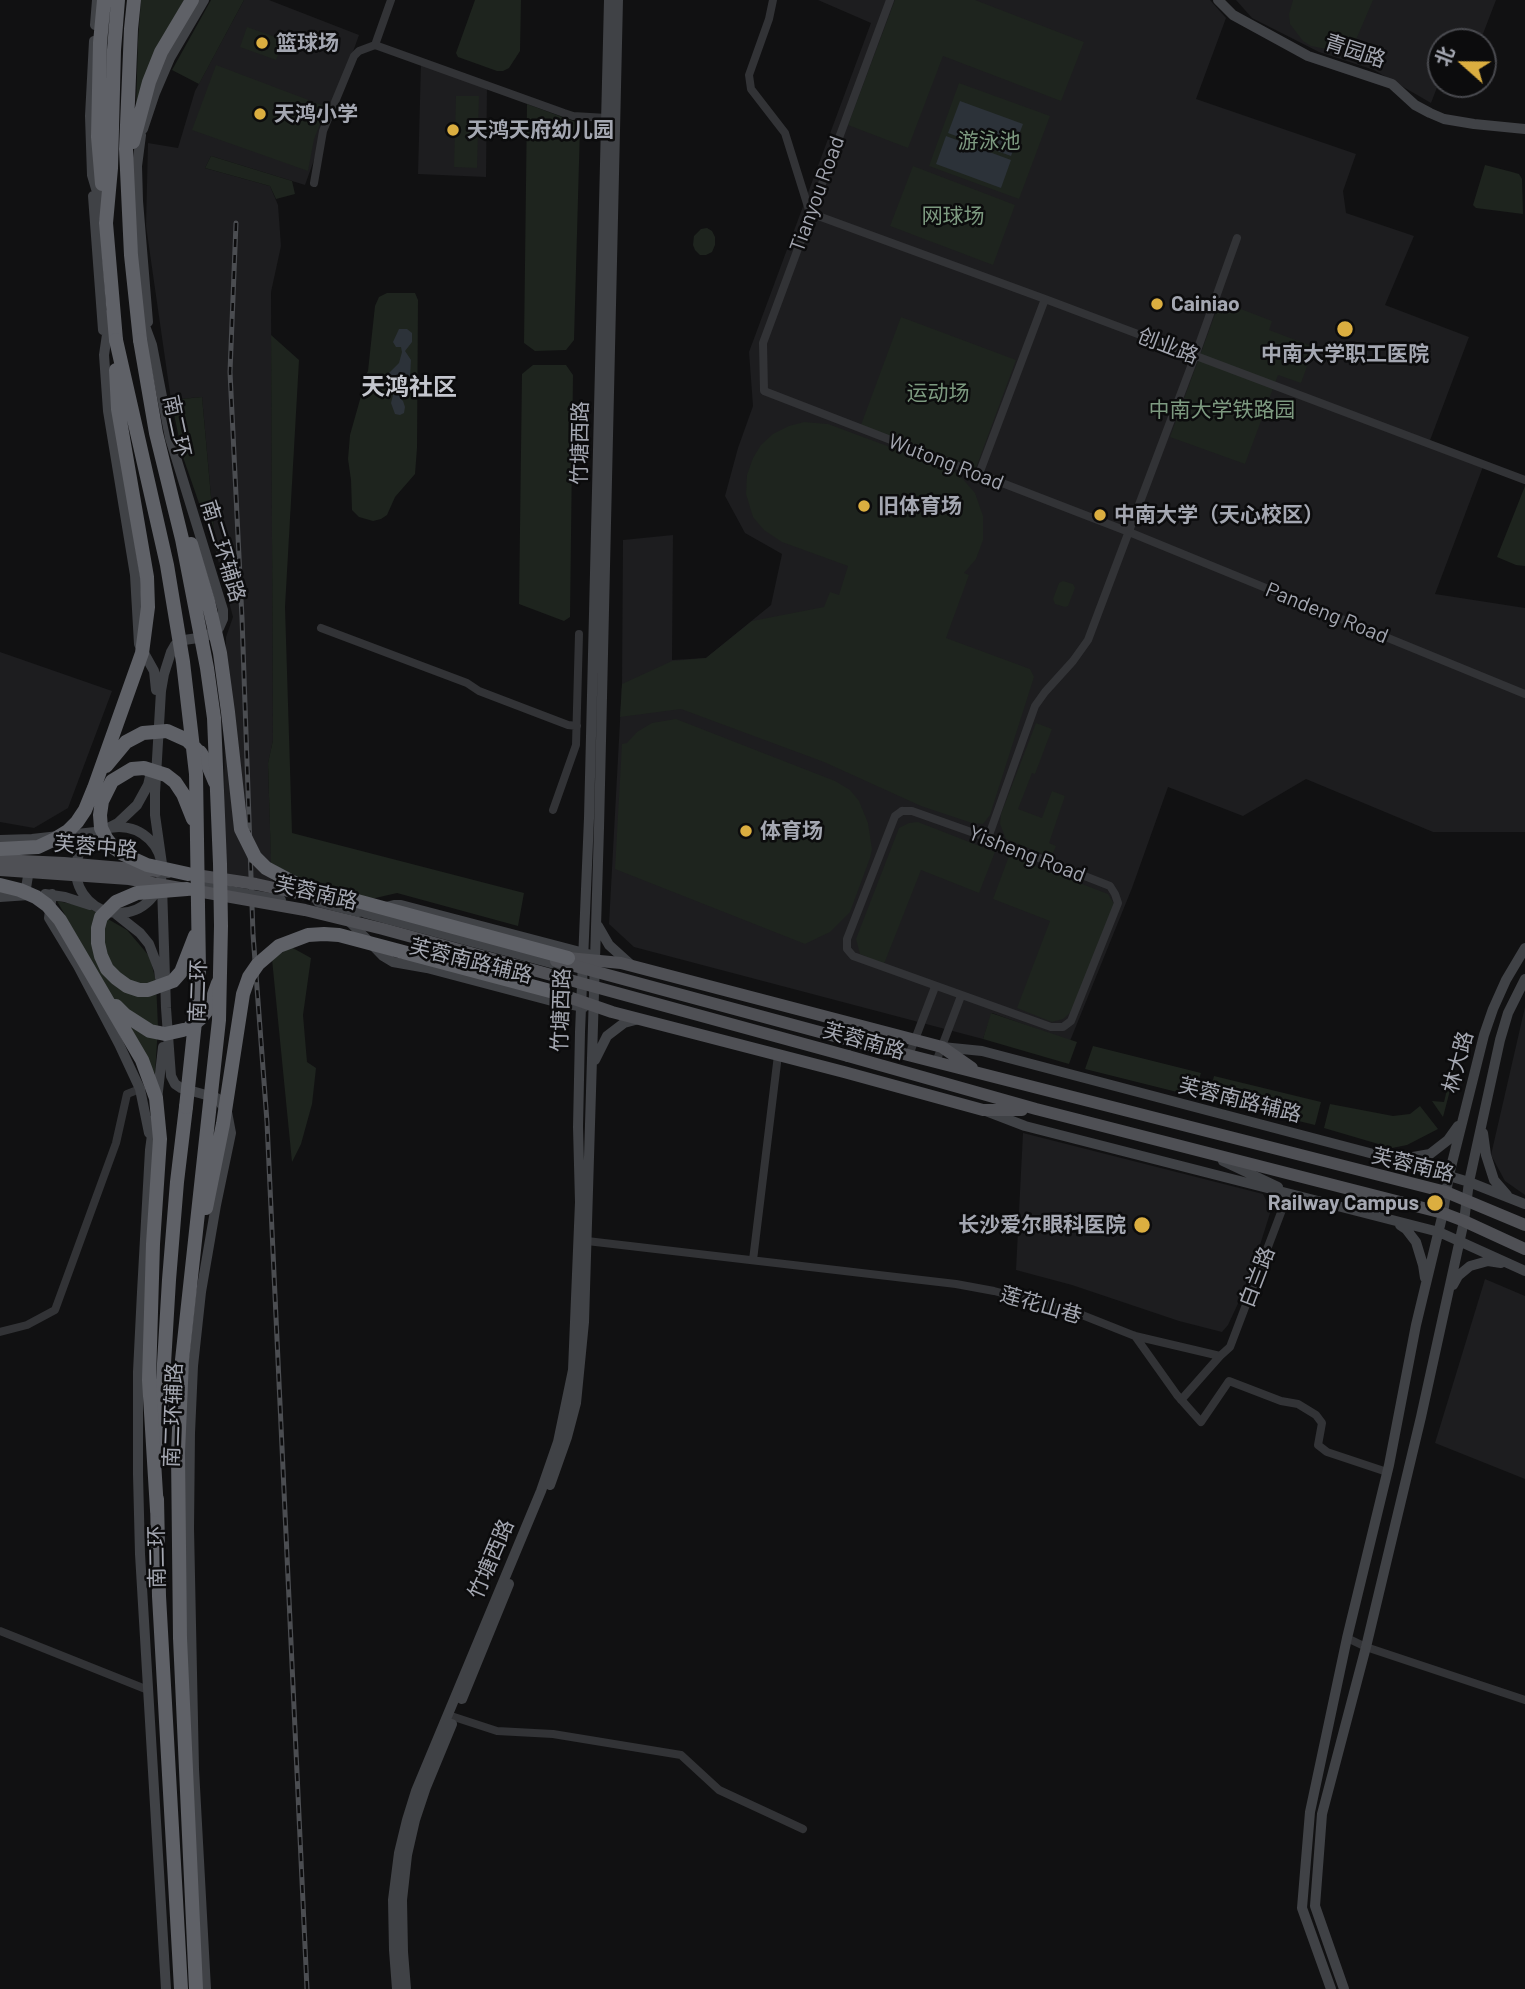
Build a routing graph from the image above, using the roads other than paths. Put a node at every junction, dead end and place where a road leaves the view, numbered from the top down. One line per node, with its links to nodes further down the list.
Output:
1 (97, 0): 17 (street)
2 (104, 0): 21 (highway)
3 (118, 0): 21 (highway, 南二环)
4 (134, 0): 18 (highway, 南二环)
5 (192, 0): 18 (highway)
6 (204, 0): 16 (street, 南二环辅路)
7 (391, 0): 13 (street)
8 (609, 0): 14 (street, 竹塘西路)
9 (618, 0): 58 (street, 竹塘西路)
10 (773, 0): 20 (street)
11 (890, 0): 20 (street, Tianyou Road)
12 (1218, 0): 15 (street, 青园路)
13 (374, 45): 14 (street); 19 (street)
14 (607, 118): 61 (street, 竹塘西路)
15 (1525, 129)
16 (141, 135): 18 (street, 南二环辅路); 26 (street, 南二环辅路)
17 (92, 175): 21 (street); 27 (street)
18 (127, 175): 26 (highway, 南二环)
19 (314, 183)
20 (810, 213): 23 (street, 创业路); 29 (street, Tianyou Road)
21 (106, 223): 24 (highway, 南二环)
22 (1237, 238): 28 (street)
23 (1045, 299): 28 (street, 创业路); 31 (street)
24 (112, 301): 25 (highway, 南二环); 27 (street)
25 (116, 340): 38 (highway, bridge); 42 (highway, 南二环, bridge)
26 (146, 342): 30 (highway, 南二环, bridge); 46 (street, 南二环辅路)
27 (104, 355): 41 (street)
28 (1195, 356): 32 (street, 创业路); 33 (street)
29 (764, 391): 31 (street, Wutong Road)
30 (166, 472): 39 (highway, 南二环, bridge); 61 (highway, bridge)
31 (979, 474): 33 (street, Wutong Road)
32 (1525, 480)
33 (1129, 532): 36 (street, Pandeng Road); 43 (street)
34 (321, 628): 37 (street)
35 (579, 634): 37 (street)
36 (1525, 694)
37 (577, 726): 40 (street)
38 (94, 788): 39 (highway, bridge); 44 (highway, bridge)
39 (218, 797): 63 (highway, 南二环, bridge)
40 (553, 810)
41 (103, 830): 44 (street); 46 (street); 54 (street)
42 (197, 837): 48 (highway, bridge); 59 (highway, 南二环, bridge)
43 (988, 838): 66 (street, Yisheng Road); 68 (street, Yisheng Road)
44 (3, 843): 52 (street)
45 (0, 860): 48 (main road, 芙蓉中路, bridge)
46 (162, 864): 48 (street, 芙蓉南路辅路); 50 (street)
47 (0, 870): 48 (main road, 芙蓉中路, bridge)
48 (184, 881): 50 (street, 芙蓉南路辅路); 53 (street, 芙蓉南路辅路, bridge); 59 (highway, bridge); 74 (main road, 芙蓉南路, bridge); 79 (main road, 芙蓉南路, bridge)
49 (0, 885): 65 (highway, bridge)
50 (159, 886): 56 (street); 126 (street, 南二环辅路)
51 (52, 894): 52 (street); 54 (street); 78 (street)
52 (6, 897)
53 (281, 897): 55 (street, 芙蓉南路辅路); 57 (street, 芙蓉南路辅路)
54 (96, 908): 56 (street)
55 (358, 912): 61 (street, 芙蓉南路辅路); 61 (street, 芙蓉南路辅路)
56 (116, 914): 83 (street, 南二环辅路)
57 (343, 914): 69 (street, 芙蓉南路辅路); 69 (street, 芙蓉南路辅路)
58 (596, 920): 61 (street, 竹塘西路); 62 (street)
59 (198, 921): 112 (highway, 南二环, bridge)
60 (1525, 948): 81 (street, 林大路)
61 (584, 958): 62 (main road); 69 (street, 竹塘西路); 69 (street, 竹塘西路)
62 (642, 969): 71 (main road)
63 (219, 977): 65 (highway, bridge); 105 (highway, 南二环, bridge)
64 (1525, 979): 82 (street)
65 (99, 986): 112 (highway, bridge)
66 (935, 987): 68 (street, Yisheng Road); 71 (street)
67 (554, 992): 69 (main road); 105 (highway, bridge)
68 (961, 996): 72 (street)
69 (585, 1002): 70 (main road); 76 (street, 竹塘西路); 118 (street, 竹塘西路)
70 (640, 1019): 73 (main road); 76 (street)
71 (915, 1040): 72 (main road); 74 (street)
72 (942, 1047): 75 (street); 77 (main road); 85 (street, 芙蓉南路辅路)
73 (778, 1055): 80 (main road); 101 (street)
74 (909, 1055): 75 (main road, 芙蓉南路)
75 (936, 1062): 77 (main road, 芙蓉南路)
76 (592, 1069): 98 (street, 竹塘西路)
77 (978, 1072): 88 (main road, 芙蓉南路)
78 (140, 1089): 83 (street); 107 (street)
79 (1036, 1109): 80 (main road); 84 (main road, 芙蓉南路)
80 (983, 1110): 89 (street)
81 (1463, 1118): 85 (street); 86 (street, 林大路)
82 (1482, 1122): 87 (street); 90 (street)
83 (150, 1150): 116 (street, 南二环辅路)
84 (1208, 1153): 89 (street); 93 (main road, 芙蓉南路)
85 (1396, 1160): 86 (street, 芙蓉南路辅路)
86 (1448, 1175): 87 (street, 芙蓉南路辅路); 88 (street, 林大路)
87 (1469, 1182): 90 (street, 芙蓉南路辅路); 91 (street)
88 (1446, 1192): 91 (main road, 芙蓉南路); 93 (street, 林大路)
89 (1293, 1196): 94 (street); 109 (street, 白兰路)
90 (1509, 1197): 92 (street, 芙蓉南路辅路)
91 (1467, 1199): 95 (street); 96 (main road, 芙蓉南路)
92 (1525, 1204)
93 (1443, 1213): 95 (main road, 芙蓉南路); 97 (street, 林大路)
94 (1388, 1220): 97 (street); 104 (street)
95 (1464, 1221): 99 (street); 100 (main road, 芙蓉南路)
96 (1525, 1225)
97 (1438, 1232): 99 (street); 104 (street, 林大路)
98 (587, 1241): 101 (street, 莲花山巷); 118 (street, 竹塘西路)
99 (1460, 1241): 102 (street); 106 (street)
100 (1525, 1249)
101 (753, 1260): 108 (street, 莲花山巷)
102 (1510, 1264): 103 (street); 106 (street)
103 (1525, 1271)
104 (1426, 1287): 111 (street, 林大路)
105 (190, 1289): 121 (highway, 南二环, bridge)
106 (1447, 1297): 115 (street)
107 (0, 1332)
108 (1135, 1336): 109 (street, 莲花山巷); 110 (street)
109 (1220, 1356): 110 (street, 白兰路)
110 (1181, 1400): 111 (street)
111 (1387, 1472): 114 (street, 林大路)
112 (157, 1510): 120 (highway, 南二环)
113 (0, 1631): 116 (street)
114 (1347, 1638): 115 (street); 129 (street, 林大路)
115 (1366, 1647): 117 (street); 130 (street)
116 (148, 1690): 122 (street, 南二环辅路)
117 (1525, 1700)
118 (452, 1716): 119 (street); 127 (street, 竹塘西路); 128 (street, 竹塘西路)
119 (803, 1829)
120 (176, 1904): 123 (street); 124 (highway, 南二环)
121 (192, 1907): 125 (highway, 南二环, bridge); 126 (street, bridge)
122 (166, 1989)
123 (172, 1989)
124 (181, 1989)
125 (196, 1989)
126 (205, 1989)
127 (397, 1989)
128 (406, 1989)
129 (1331, 1989)
130 (1344, 1989)

